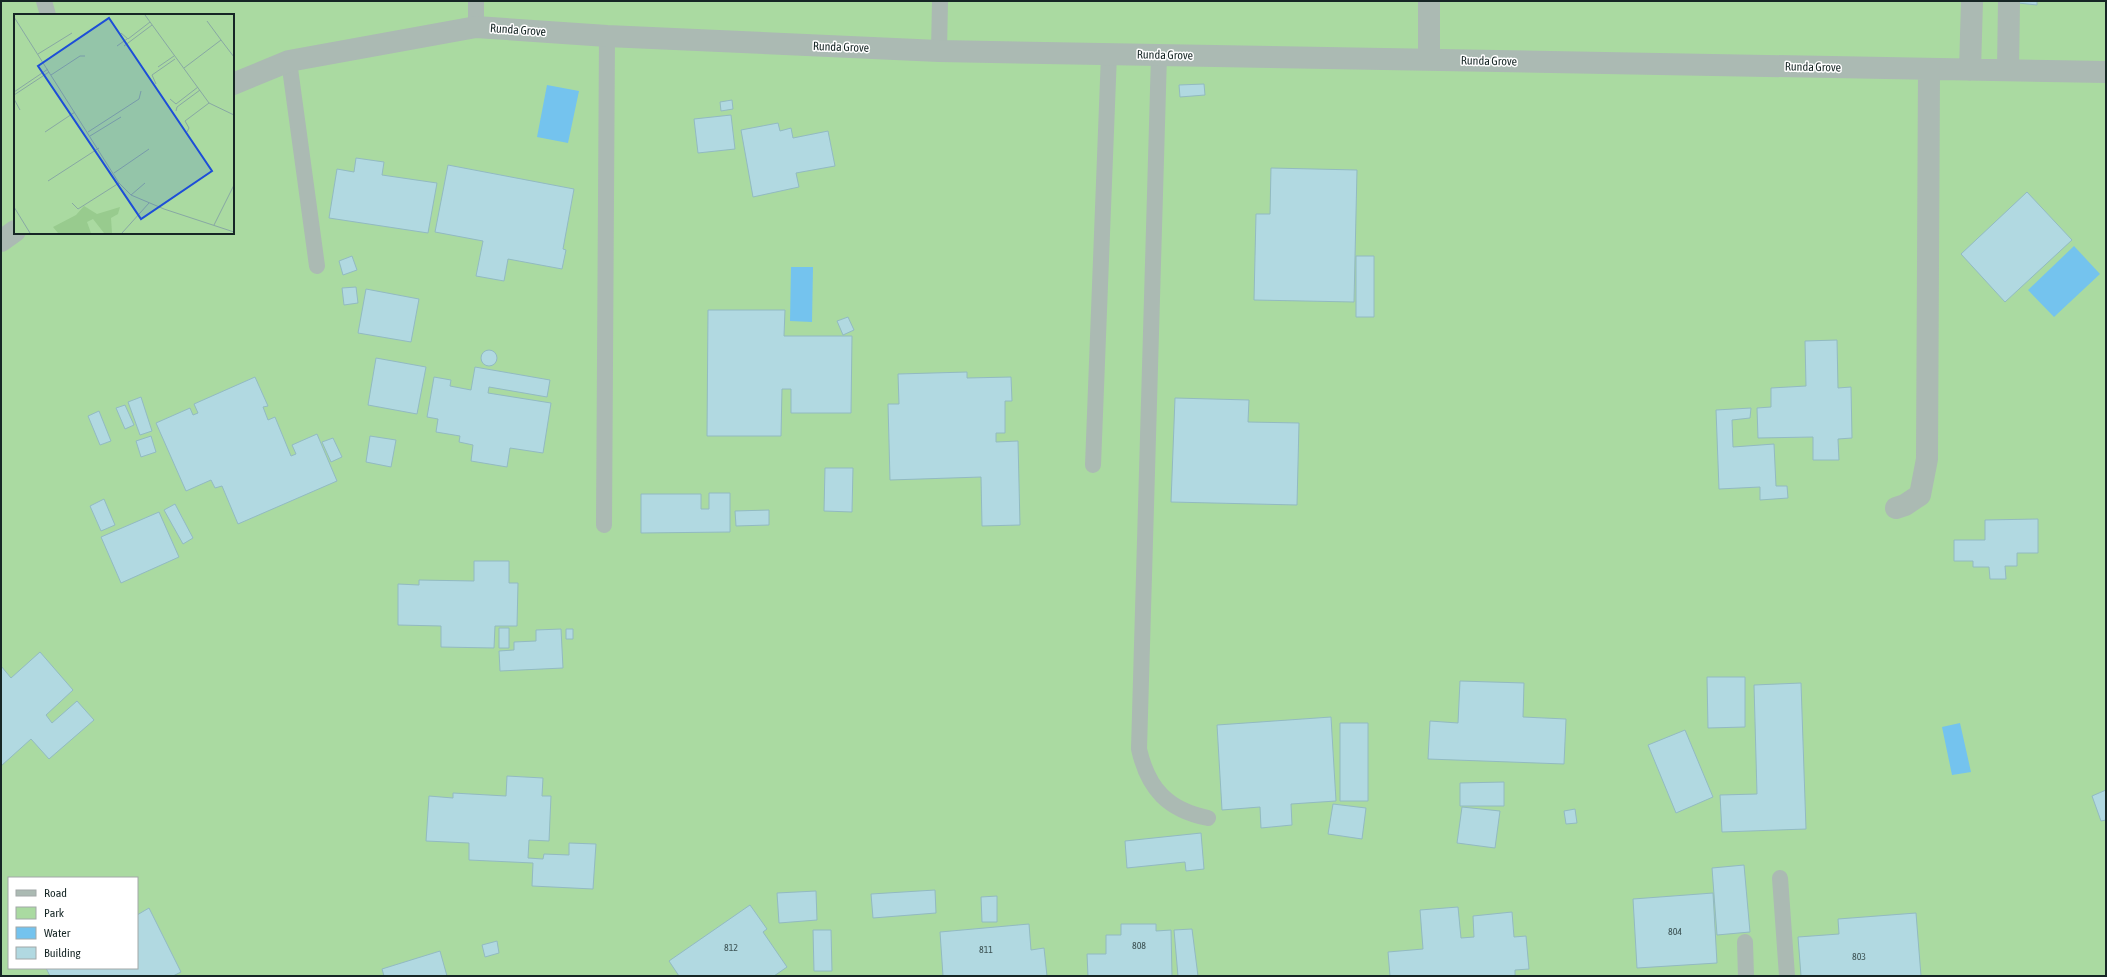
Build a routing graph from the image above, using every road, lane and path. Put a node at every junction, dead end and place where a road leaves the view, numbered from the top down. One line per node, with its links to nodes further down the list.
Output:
1 (44, 1): 7 (lane)
2 (476, 1): 8 (lane)
3 (940, 1): 10 (lane)
4 (1429, 1): 13 (street)
5 (1972, 1): 16 (street)
6 (2009, 1): 17 (street)
7 (48, 14)
8 (476, 27): 9 (street, Runda Grove); 14 (street, Runda Grove)
9 (608, 36): 10 (street, Runda Grove); 25 (lane)
10 (939, 51): 11 (street, Runda Grove)
11 (1109, 54): 12 (street, Runda Grove); 23 (lane)
12 (1160, 55): 13 (street, Runda Grove); 26 (lane)
13 (1429, 60): 15 (street, Runda Grove)
14 (289, 61): 19 (street, Runda Grove); 22 (lane)
15 (1929, 69): 16 (street, Runda Grove); 24 (street)
16 (1970, 70): 17 (street, Runda Grove)
17 (2008, 70): 18 (street, Runda Grove)
18 (2106, 72)
19 (234, 84)
20 (14, 232): 21 (street)
21 (1, 241)
22 (317, 266)
23 (1092, 465)
24 (1896, 508)
25 (604, 525)
26 (1208, 818)
27 (1780, 878): 30 (lane)
28 (1745, 942): 29 (lane)
29 (1746, 976)
30 (1787, 976)

